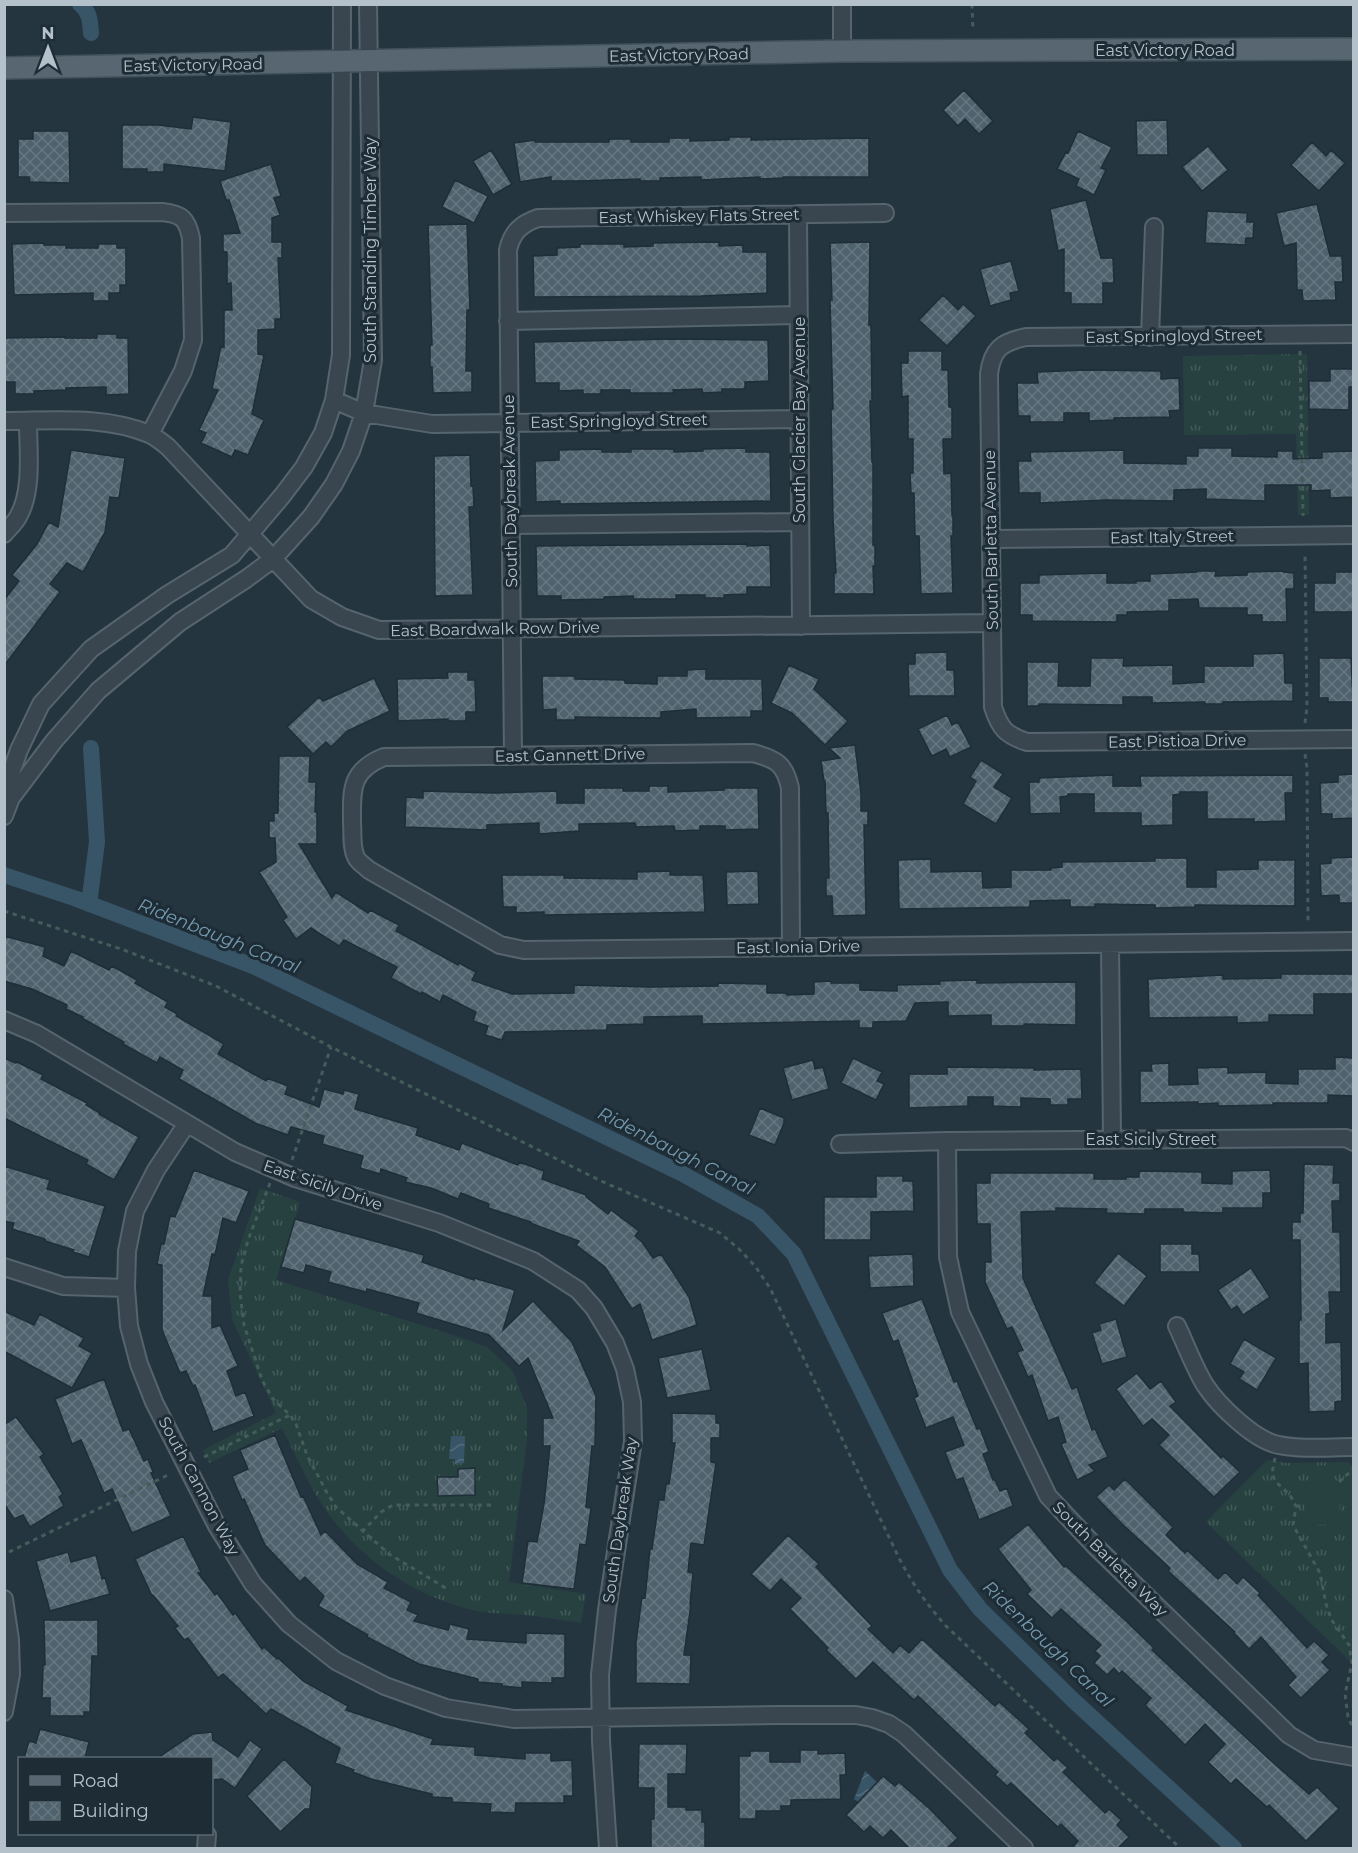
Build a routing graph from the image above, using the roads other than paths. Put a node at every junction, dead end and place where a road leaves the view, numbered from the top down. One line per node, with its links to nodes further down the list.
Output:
1 (342, 4): 7 (street, South Standing Timber Way)
2 (368, 4): 6 (street, South Standing Timber Way)
3 (842, 4): 5 (street)
4 (1353, 49): 5 (main road, East Victory Road)
5 (842, 51): 6 (main road, East Victory Road)
6 (368, 61): 7 (main road, East Victory Road); 20 (street, South Standing Timber Way)
7 (342, 62): 8 (main road, East Victory Road); 19 (street, South Standing Timber Way)
8 (4, 68)
9 (4, 213): 25 (street)
10 (885, 213): 11 (street, East Whiskey Flats Street)
11 (798, 214): 13 (street, East Whiskey Flats Street); 14 (street, South Glacier Bay Avenue)
12 (1154, 227): 17 (street)
13 (517, 229): 15 (street, South Daybreak Avenue)
14 (798, 315): 15 (street); 21 (street, South Glacier Bay Avenue)
15 (508, 321): 24 (street, South Daybreak Avenue)
16 (1353, 334): 17 (street, East Springloyd Street)
17 (1150, 337): 18 (street, East Springloyd Street)
18 (998, 349): 31 (street, South Barletta Avenue)
19 (334, 400): 20 (street, East Springloyd Street); 29 (street, South Standing Timber Way)
20 (364, 413): 24 (street, East Springloyd Street); 32 (street, South Standing Timber Way)
21 (799, 419): 24 (street, East Springloyd Street); 26 (street, South Glacier Bay Avenue)
22 (4, 421): 23 (street, East Boardwalk Row Drive)
23 (28, 421): 25 (street, East Boardwalk Row Drive); 28 (street)
24 (510, 422): 27 (street, South Daybreak Avenue)
25 (150, 434): 29 (street, East Boardwalk Row Drive)
26 (800, 522): 27 (street); 34 (street, South Glacier Bay Avenue)
27 (511, 525): 35 (street, South Daybreak Avenue)
28 (4, 534)
29 (250, 535): 32 (street, East Boardwalk Row Drive); 40 (street, South Standing Timber Way)
30 (1353, 535): 31 (street, East Italy Street)
31 (991, 538): 33 (street, South Barletta Avenue)
32 (273, 559): 35 (street, East Boardwalk Row Drive); 41 (street, South Standing Timber Way)
33 (992, 622): 34 (street, East Boardwalk Row Drive); 36 (street, South Barletta Avenue)
34 (801, 626): 35 (street, East Boardwalk Row Drive)
35 (512, 628): 38 (street, South Daybreak Avenue)
36 (1004, 731): 37 (street, East Pistioa Drive)
37 (1353, 739)
38 (513, 756): 39 (street, East Gannett Drive); 44 (street, East Gannett Drive)
39 (360, 773): 44 (street, East Ionia Drive)
40 (4, 793)
41 (4, 816)
42 (1353, 941): 43 (street, East Ionia Drive)
43 (1110, 944): 44 (street, East Ionia Drive); 47 (street)
44 (791, 947)
45 (4, 1020): 46 (street, East Sicily Drive)
46 (186, 1125): 52 (street, South Cannon Way); 54 (street, East Sicily Drive)
47 (1112, 1139): 48 (street, East Sicily Street); 49 (street, East Sicily Street)
48 (947, 1140): 50 (street, East Sicily Street); 59 (street, South Barletta Way)
49 (1353, 1142)
50 (840, 1144)
51 (4, 1267): 52 (street)
52 (126, 1288): 58 (street, South Cannon Way)
53 (1177, 1326): 55 (street)
54 (606, 1327): 58 (street, South Daybreak Way)
55 (1353, 1446)
56 (4, 1599): 57 (street)
57 (4, 1712)
58 (600, 1717): 60 (street, South Daybreak Way); 61 (street, South Cannon Way)
59 (1353, 1757)
60 (608, 1848)
61 (1024, 1848)

